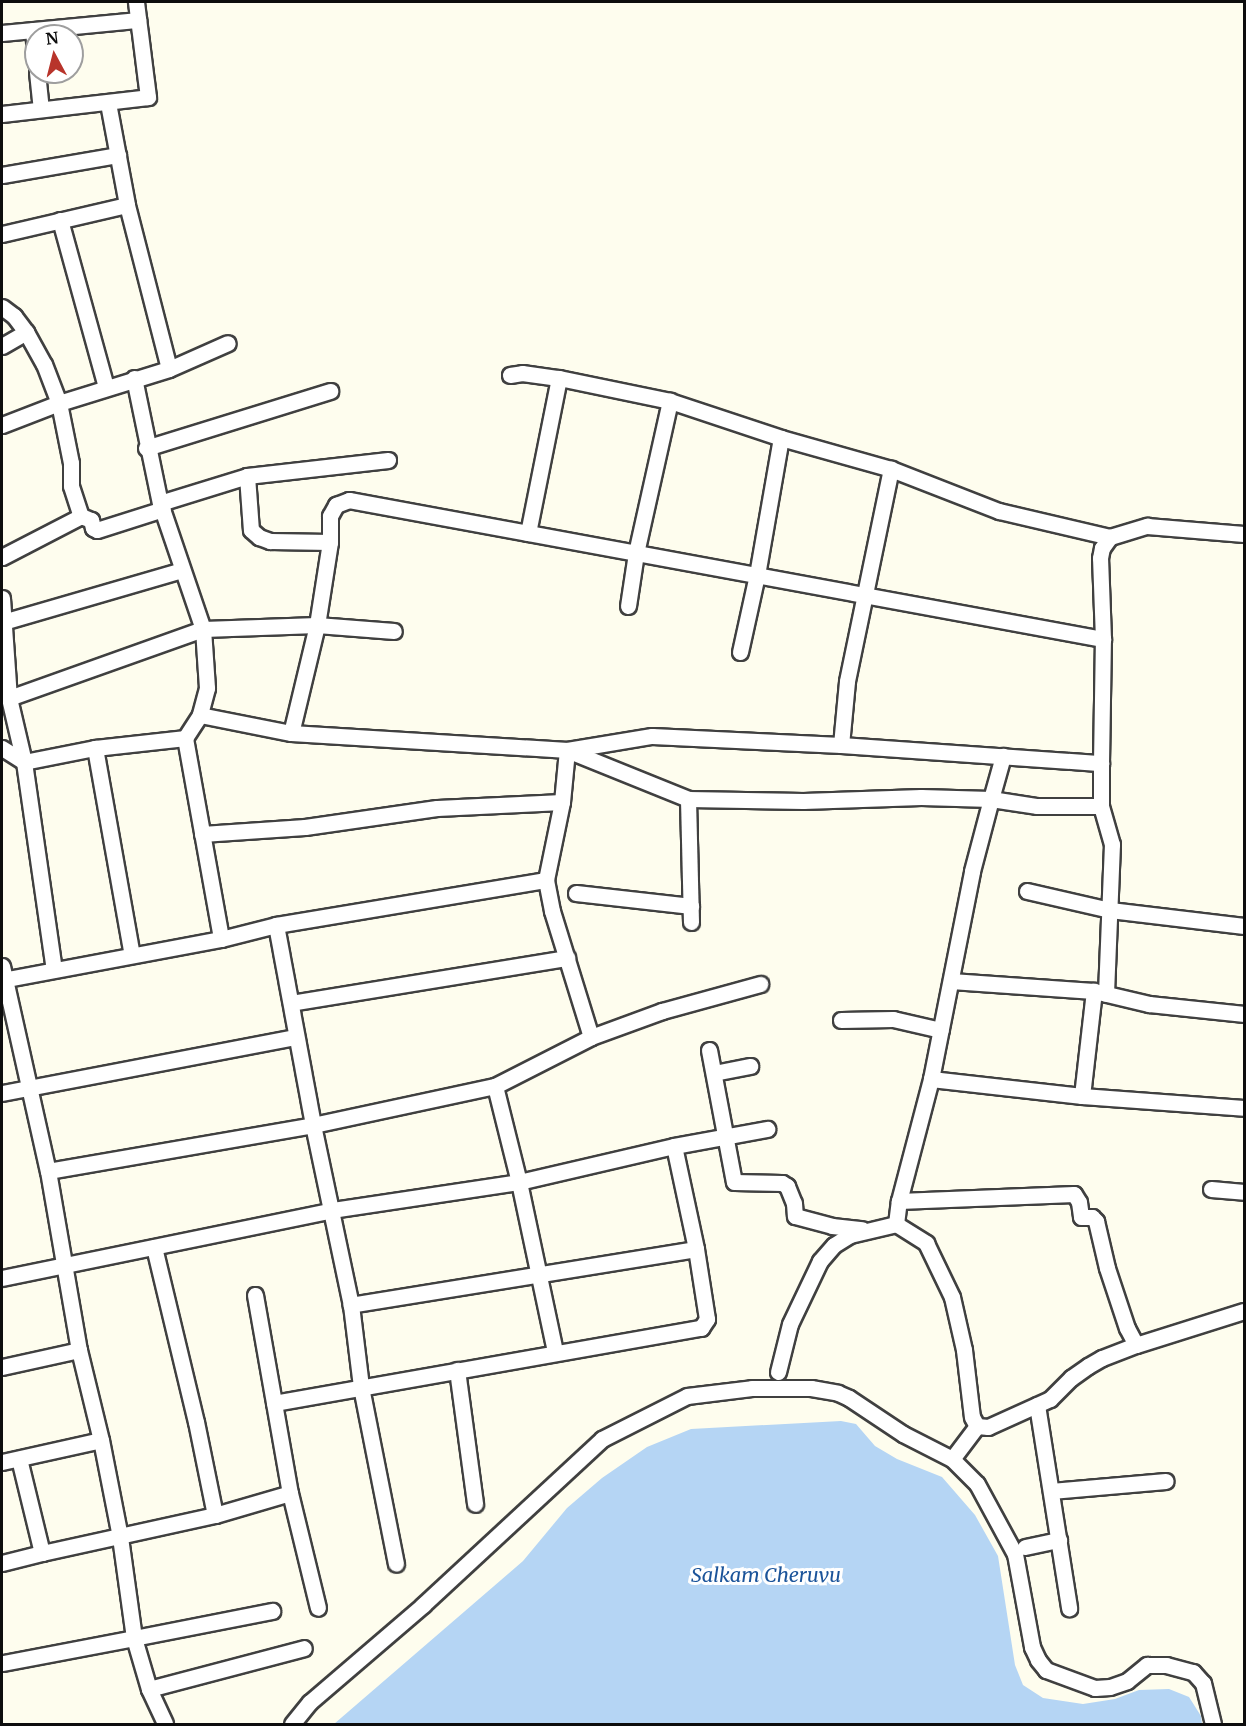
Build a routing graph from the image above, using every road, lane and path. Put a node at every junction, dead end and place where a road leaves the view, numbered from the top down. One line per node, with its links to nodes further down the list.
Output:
1 (136, 2): 2 (street)
2 (138, 20): 3 (street); 7 (street)
3 (84, 25)
4 (24, 31): 5 (street)
5 (2, 33)
6 (38, 84): 8 (street)
7 (108, 103): 8 (street); 10 (street)
8 (40, 109): 9 (street)
9 (2, 114)
10 (118, 155): 11 (street); 12 (street)
11 (2, 175)
12 (127, 205): 13 (street); 19 (street)
13 (60, 220): 14 (street); 23 (street)
14 (2, 234)
15 (2, 307): 16 (street)
16 (26, 332): 18 (street); 26 (street)
17 (228, 343): 19 (street)
18 (2, 346)
19 (169, 369): 21 (street)
20 (510, 375): 22 (street)
21 (134, 378): 23 (street); 29 (street)
22 (559, 378): 25 (street); 35 (street)
23 (106, 387): 26 (street)
24 (330, 391): 29 (street)
25 (670, 401): 28 (street); 39 (street)
26 (59, 403): 27 (street); 34 (street)
27 (2, 425)
28 (780, 438): 31 (street); 42 (street)
29 (146, 448): 33 (street)
30 (388, 460): 32 (street)
31 (891, 469): 37 (street); 43 (street)
32 (247, 476): 33 (street); 38 (street)
33 (161, 506): 34 (street); 41 (street)
34 (81, 516): 40 (street)
35 (528, 533): 38 (street); 39 (street)
36 (1245, 534): 37 (street)
37 (1110, 537): 50 (street)
38 (330, 542): 47 (street)
39 (636, 553): 42 (street); 45 (street)
40 (2, 557)
41 (182, 570): 46 (street); 48 (street)
42 (757, 575): 43 (street); 51 (street)
43 (866, 596): 50 (street); 56 (street)
44 (2, 598): 46 (street)
45 (628, 606)
46 (3, 622): 52 (street)
47 (317, 625): 48 (street); 49 (street); 54 (street)
48 (203, 629): 52 (street); 53 (street)
49 (394, 631)
50 (1103, 639): 62 (street)
51 (740, 652)
52 (9, 698): 61 (street)
53 (200, 715): 54 (street); 55 (street)
54 (291, 733): 59 (street)
55 (185, 738): 58 (street); 67 (street)
56 (841, 745): 59 (street); 60 (street)
57 (2, 748): 61 (street)
58 (94, 748): 61 (street); 77 (street)
59 (567, 750): 63 (street); 65 (street)
60 (1003, 756): 62 (street); 64 (street)
61 (24, 762): 79 (street)
62 (1101, 763): 66 (street)
63 (688, 799): 64 (street); 71 (street)
64 (991, 799): 66 (street); 81 (street)
65 (562, 802): 67 (street); 68 (street)
66 (1101, 806): 72 (street)
67 (202, 834): 76 (street)
68 (546, 880): 74 (street); 78 (street)
69 (1027, 891): 72 (street)
70 (576, 893): 71 (street)
71 (691, 906): 73 (street)
72 (1110, 910): 75 (street); 83 (street)
73 (691, 922)
74 (276, 925): 76 (street); 84 (street)
75 (1245, 926)
76 (221, 939): 77 (street)
77 (132, 955): 79 (street)
78 (567, 958): 84 (street); 89 (street)
79 (54, 969): 80 (street)
80 (2, 975): 95 (street)
81 (951, 981): 83 (street); 87 (street)
82 (760, 984): 89 (street)
83 (1100, 993): 85 (street); 97 (street)
84 (291, 1003): 88 (street)
85 (1245, 1014)
86 (841, 1020): 87 (street)
87 (941, 1030): 93 (street)
88 (296, 1037): 95 (street); 99 (street)
89 (591, 1037): 94 (street)
90 (710, 1050): 92 (street)
91 (750, 1066): 92 (street)
92 (714, 1073): 101 (street)
93 (931, 1079): 97 (street); 107 (street)
94 (495, 1086): 99 (street); 104 (street)
95 (30, 1088): 96 (street); 103 (street)
96 (2, 1093)
97 (1082, 1096): 98 (street)
98 (1245, 1108)
99 (313, 1125): 103 (street); 108 (street)
100 (767, 1129): 101 (street)
101 (727, 1136): 102 (street); 110 (street)
102 (674, 1146): 104 (street); 112 (street)
103 (48, 1171): 113 (street)
104 (519, 1182): 108 (street); 114 (street)
105 (1211, 1189): 106 (street)
106 (1245, 1192)
107 (899, 1201): 109 (street); 119 (street)
108 (332, 1209): 111 (street); 117 (street)
109 (896, 1224): 110 (street); 128 (street)
110 (869, 1229): 124 (street)
111 (154, 1246): 113 (street); 137 (street)
112 (696, 1249): 114 (street); 121 (street)
113 (64, 1263): 115 (street); 120 (street)
114 (537, 1274): 117 (street); 121 (street)
115 (2, 1278)
116 (255, 1295): 126 (street)
117 (351, 1305): 125 (street)
118 (1245, 1311): 119 (street)
119 (1136, 1345): 127 (street)
120 (79, 1350): 122 (street); 129 (street)
121 (555, 1352): 123 (street)
122 (2, 1367)
123 (457, 1370): 125 (street); 136 (street)
124 (778, 1372)
125 (361, 1387): 126 (street); 143 (street)
126 (274, 1403): 135 (street)
127 (1037, 1405): 128 (street); 134 (street)
128 (977, 1426): 131 (street)
129 (101, 1440): 130 (street); 138 (street)
130 (19, 1458): 132 (street); 141 (street)
131 (952, 1459): 152 (street); 153 (street)
132 (2, 1462)
133 (1166, 1481): 134 (street)
134 (1051, 1491): 139 (street)
135 (290, 1493): 137 (street); 144 (street)
136 (476, 1504)
137 (215, 1515): 138 (street)
138 (120, 1537): 141 (street); 147 (street)
139 (1059, 1540): 140 (street); 145 (street)
140 (1025, 1547)
141 (42, 1553): 142 (street)
142 (2, 1563)
143 (396, 1564)
144 (318, 1608)
145 (1069, 1608)
146 (272, 1611): 147 (street)
147 (134, 1638): 149 (street); 150 (street)
148 (304, 1648): 150 (street)
149 (3, 1663)
150 (149, 1689): 151 (street)
151 (165, 1725)
152 (292, 1725)
153 (1213, 1725)

